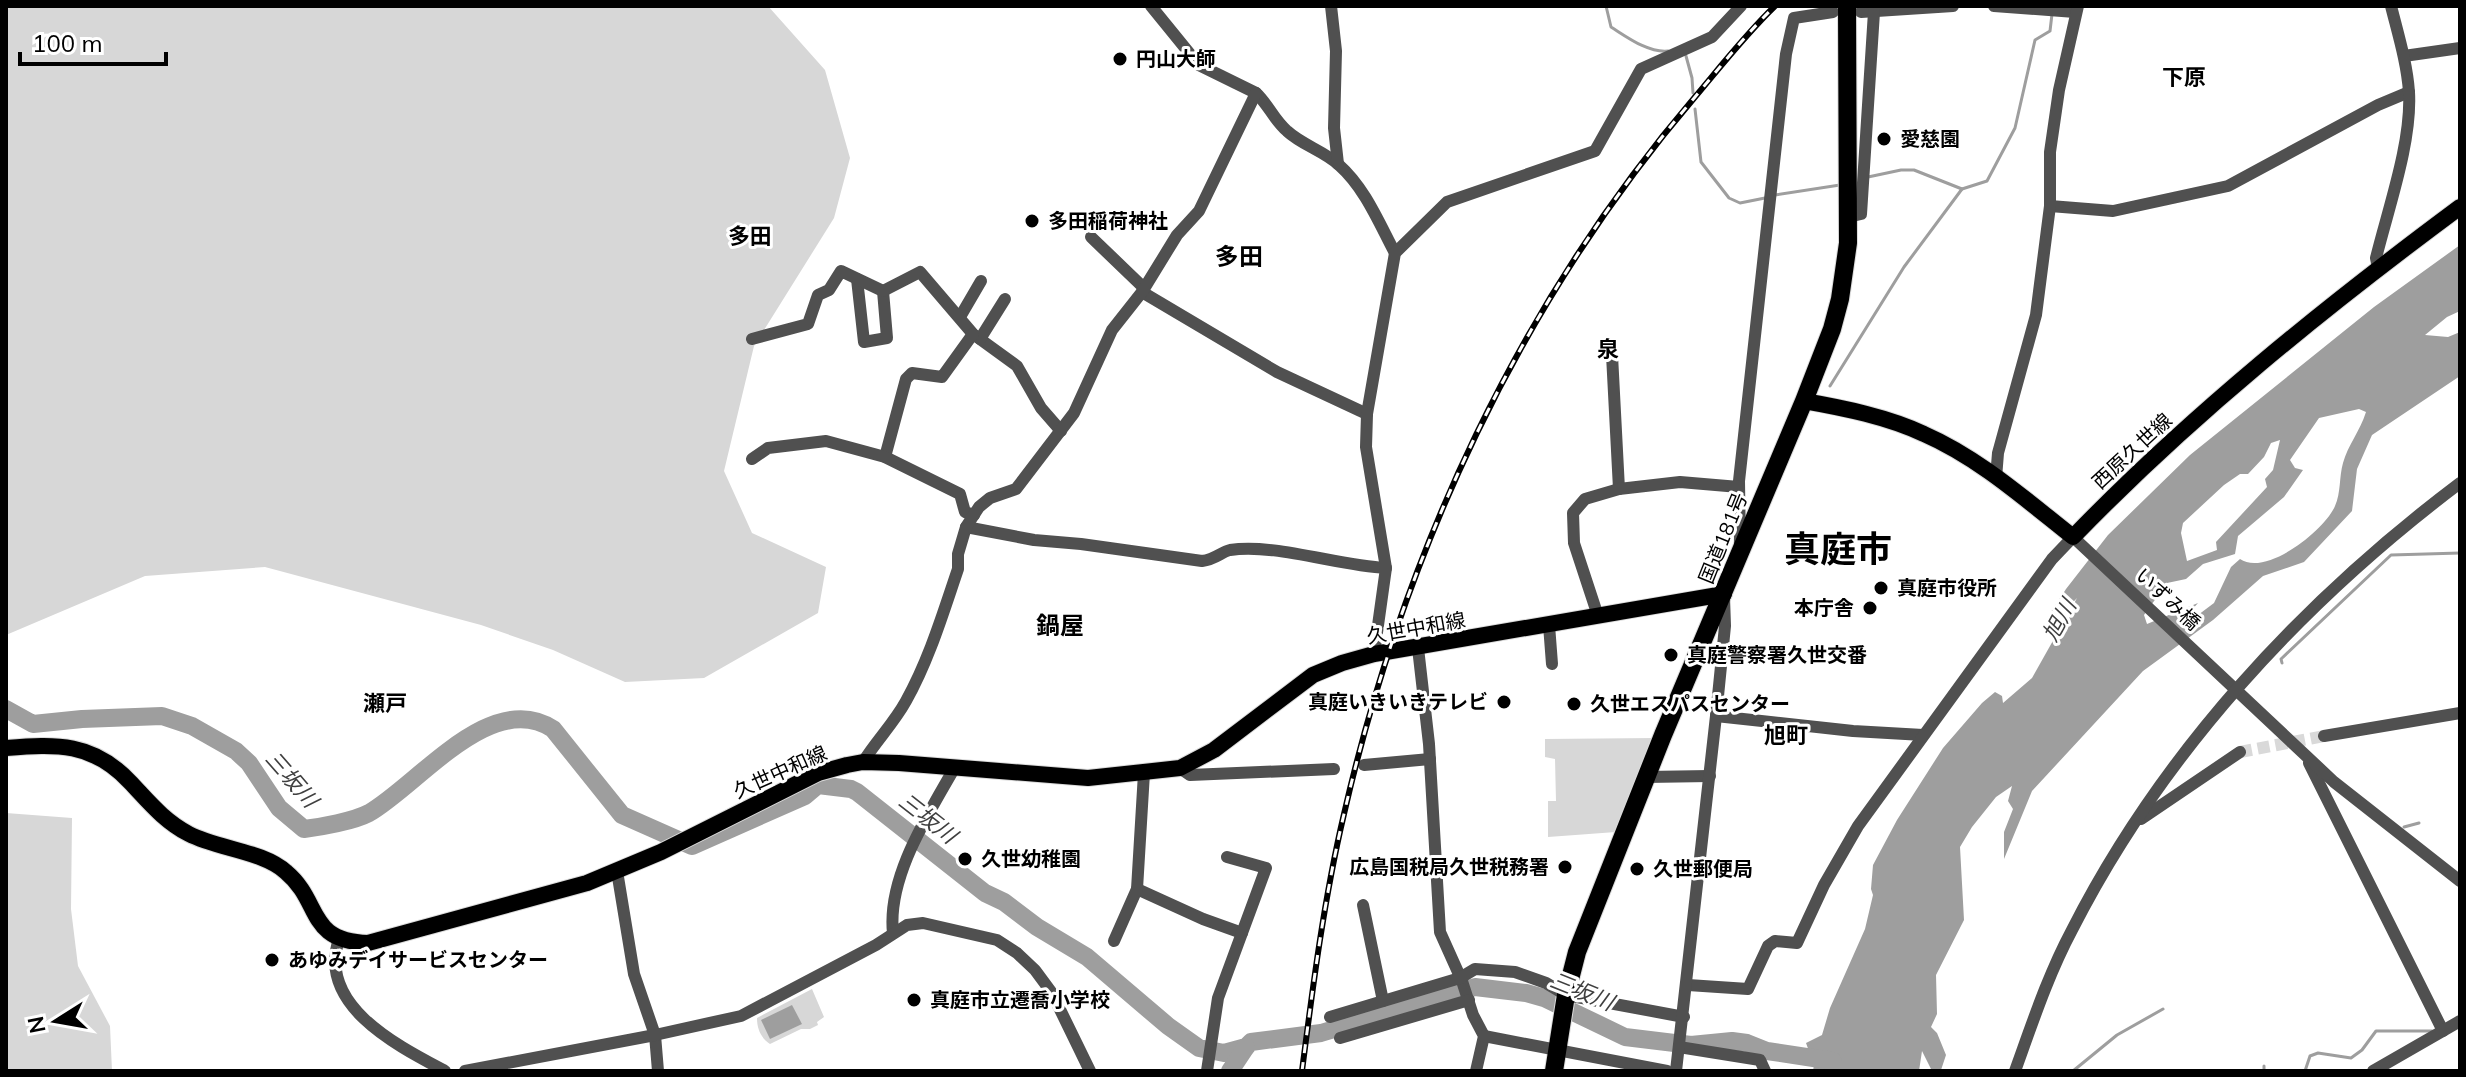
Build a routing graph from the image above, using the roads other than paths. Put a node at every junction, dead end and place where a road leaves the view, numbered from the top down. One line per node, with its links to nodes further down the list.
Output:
1 (1151, 6): 13 (street)
2 (1331, 6): 14 (street)
3 (1741, 6): 19 (street)
4 (1953, 6): 8 (street)
5 (1994, 6): 7 (street)
6 (2391, 6): 11 (street)
7 (2076, 9): 15 (street)
8 (1854, 10): 9 (street); 17 (highway, 国道181号); 17 (street)
9 (1794, 12): 37 (street)
10 (2460, 48): 11 (street)
11 (2404, 56): 12 (street)
12 (2409, 92): 15 (street); 20 (street)
13 (1256, 93): 14 (street); 23 (street)
14 (1338, 164): 19 (street)
15 (2050, 206): 35 (street)
16 (2460, 207): 20 (main road, 西原久世線)
17 (1848, 217): 30 (highway, 国道181号)
18 (1091, 237): 23 (street)
19 (1395, 253): 31 (street)
20 (2378, 268): 40 (main road, 西原久世線)
21 (857, 279): 24 (street); 24 (street); 28 (street)
22 (981, 281): 26 (street)
23 (1143, 290): 31 (street); 32 (street)
24 (883, 291): 26 (street)
25 (1005, 299): 27 (street)
26 (960, 317): 27 (street)
27 (977, 337): 32 (street); 33 (street)
28 (752, 339)
29 (1612, 355): 38 (street)
30 (1804, 401): 35 (main road); 41 (highway, 国道181号)
31 (1367, 414): 42 (street)
32 (1061, 431): 39 (street)
33 (885, 457): 34 (street); 39 (street)
34 (752, 459)
35 (1996, 478): 40 (main road)
36 (2460, 483): 50 (street)
37 (1739, 487): 38 (street); 41 (street)
38 (1619, 489): 44 (street)
39 (970, 521): 42 (street); 59 (street)
40 (2073, 537): 50 (street, いずみ橋); 53 (street)
41 (1740, 553): 43 (highway, 国道181号)
42 (1386, 568): 48 (street)
43 (1724, 594): 44 (main road, 久世中和線); 45 (highway, 国道181号)
44 (1598, 616): 46 (main road, 久世中和線)
45 (1719, 623): 52 (street); 66 (highway, 国道181号)
46 (1549, 625): 47 (main road, 久世中和線); 49 (street)
47 (1418, 648): 48 (main road, 久世中和線); 58 (street)
48 (1374, 654): 62 (main road, 久世中和線)
49 (1552, 664)
50 (2237, 690): 57 (street, いずみ橋); 67 (street)
51 (2460, 713): 54 (street)
52 (1716, 716): 53 (street); 65 (street)
53 (1923, 735): 78 (street)
54 (2324, 736)
55 (6, 748): 75 (main road)
56 (2240, 752): 67 (street)
57 (2304, 753): 70 (street, いずみ橋); 85 (street)
58 (1430, 759): 60 (street); 77 (street)
59 (863, 762): 61 (main road, 久世中和線); 69 (main road, 久世中和線)
60 (1364, 765)
61 (955, 767): 64 (main road, 久世中和線); 73 (street)
62 (1180, 768): 63 (street); 64 (main road, 久世中和線)
63 (1334, 769)
64 (1144, 773): 71 (street)
65 (1710, 776): 66 (street); 78 (street)
66 (1646, 777): 79 (highway, 国道181号)
67 (2132, 826): 101 (street)
68 (1227, 857): 74 (street)
69 (617, 871): 75 (main road, 久世中和線); 86 (street)
70 (2460, 881)
71 (1137, 889): 74 (street); 76 (street)
72 (1363, 905): 81 (street)
73 (893, 933): 86 (street); 94 (street)
74 (1242, 933): 95 (street)
75 (339, 939): 91 (street)
76 (1114, 941)
77 (1461, 980): 79 (street); 80 (street); 81 (street)
78 (1688, 985): 84 (street)
79 (1566, 995): 84 (street); 90 (highway, 国道181号)
80 (1469, 1000): 87 (street); 88 (street)
81 (1383, 1001): 82 (street)
82 (1330, 1017)
83 (2460, 1021): 85 (street)
84 (1683, 1023): 89 (street)
85 (2443, 1031): 102 (street)
86 (655, 1035): 92 (street); 93 (street)
87 (1484, 1036): 90 (street); 96 (street)
88 (1340, 1038)
89 (1679, 1047): 99 (street); 100 (street)
90 (1557, 1051): 97 (highway, 国道181号); 98 (street)
91 (445, 1071)
92 (465, 1071)
93 (658, 1071)
94 (1090, 1071)
95 (1207, 1071)
96 (1476, 1071)
97 (1554, 1071)
98 (1667, 1071)
99 (1676, 1071)
100 (1765, 1071)
101 (2015, 1071)
102 (2373, 1071)

